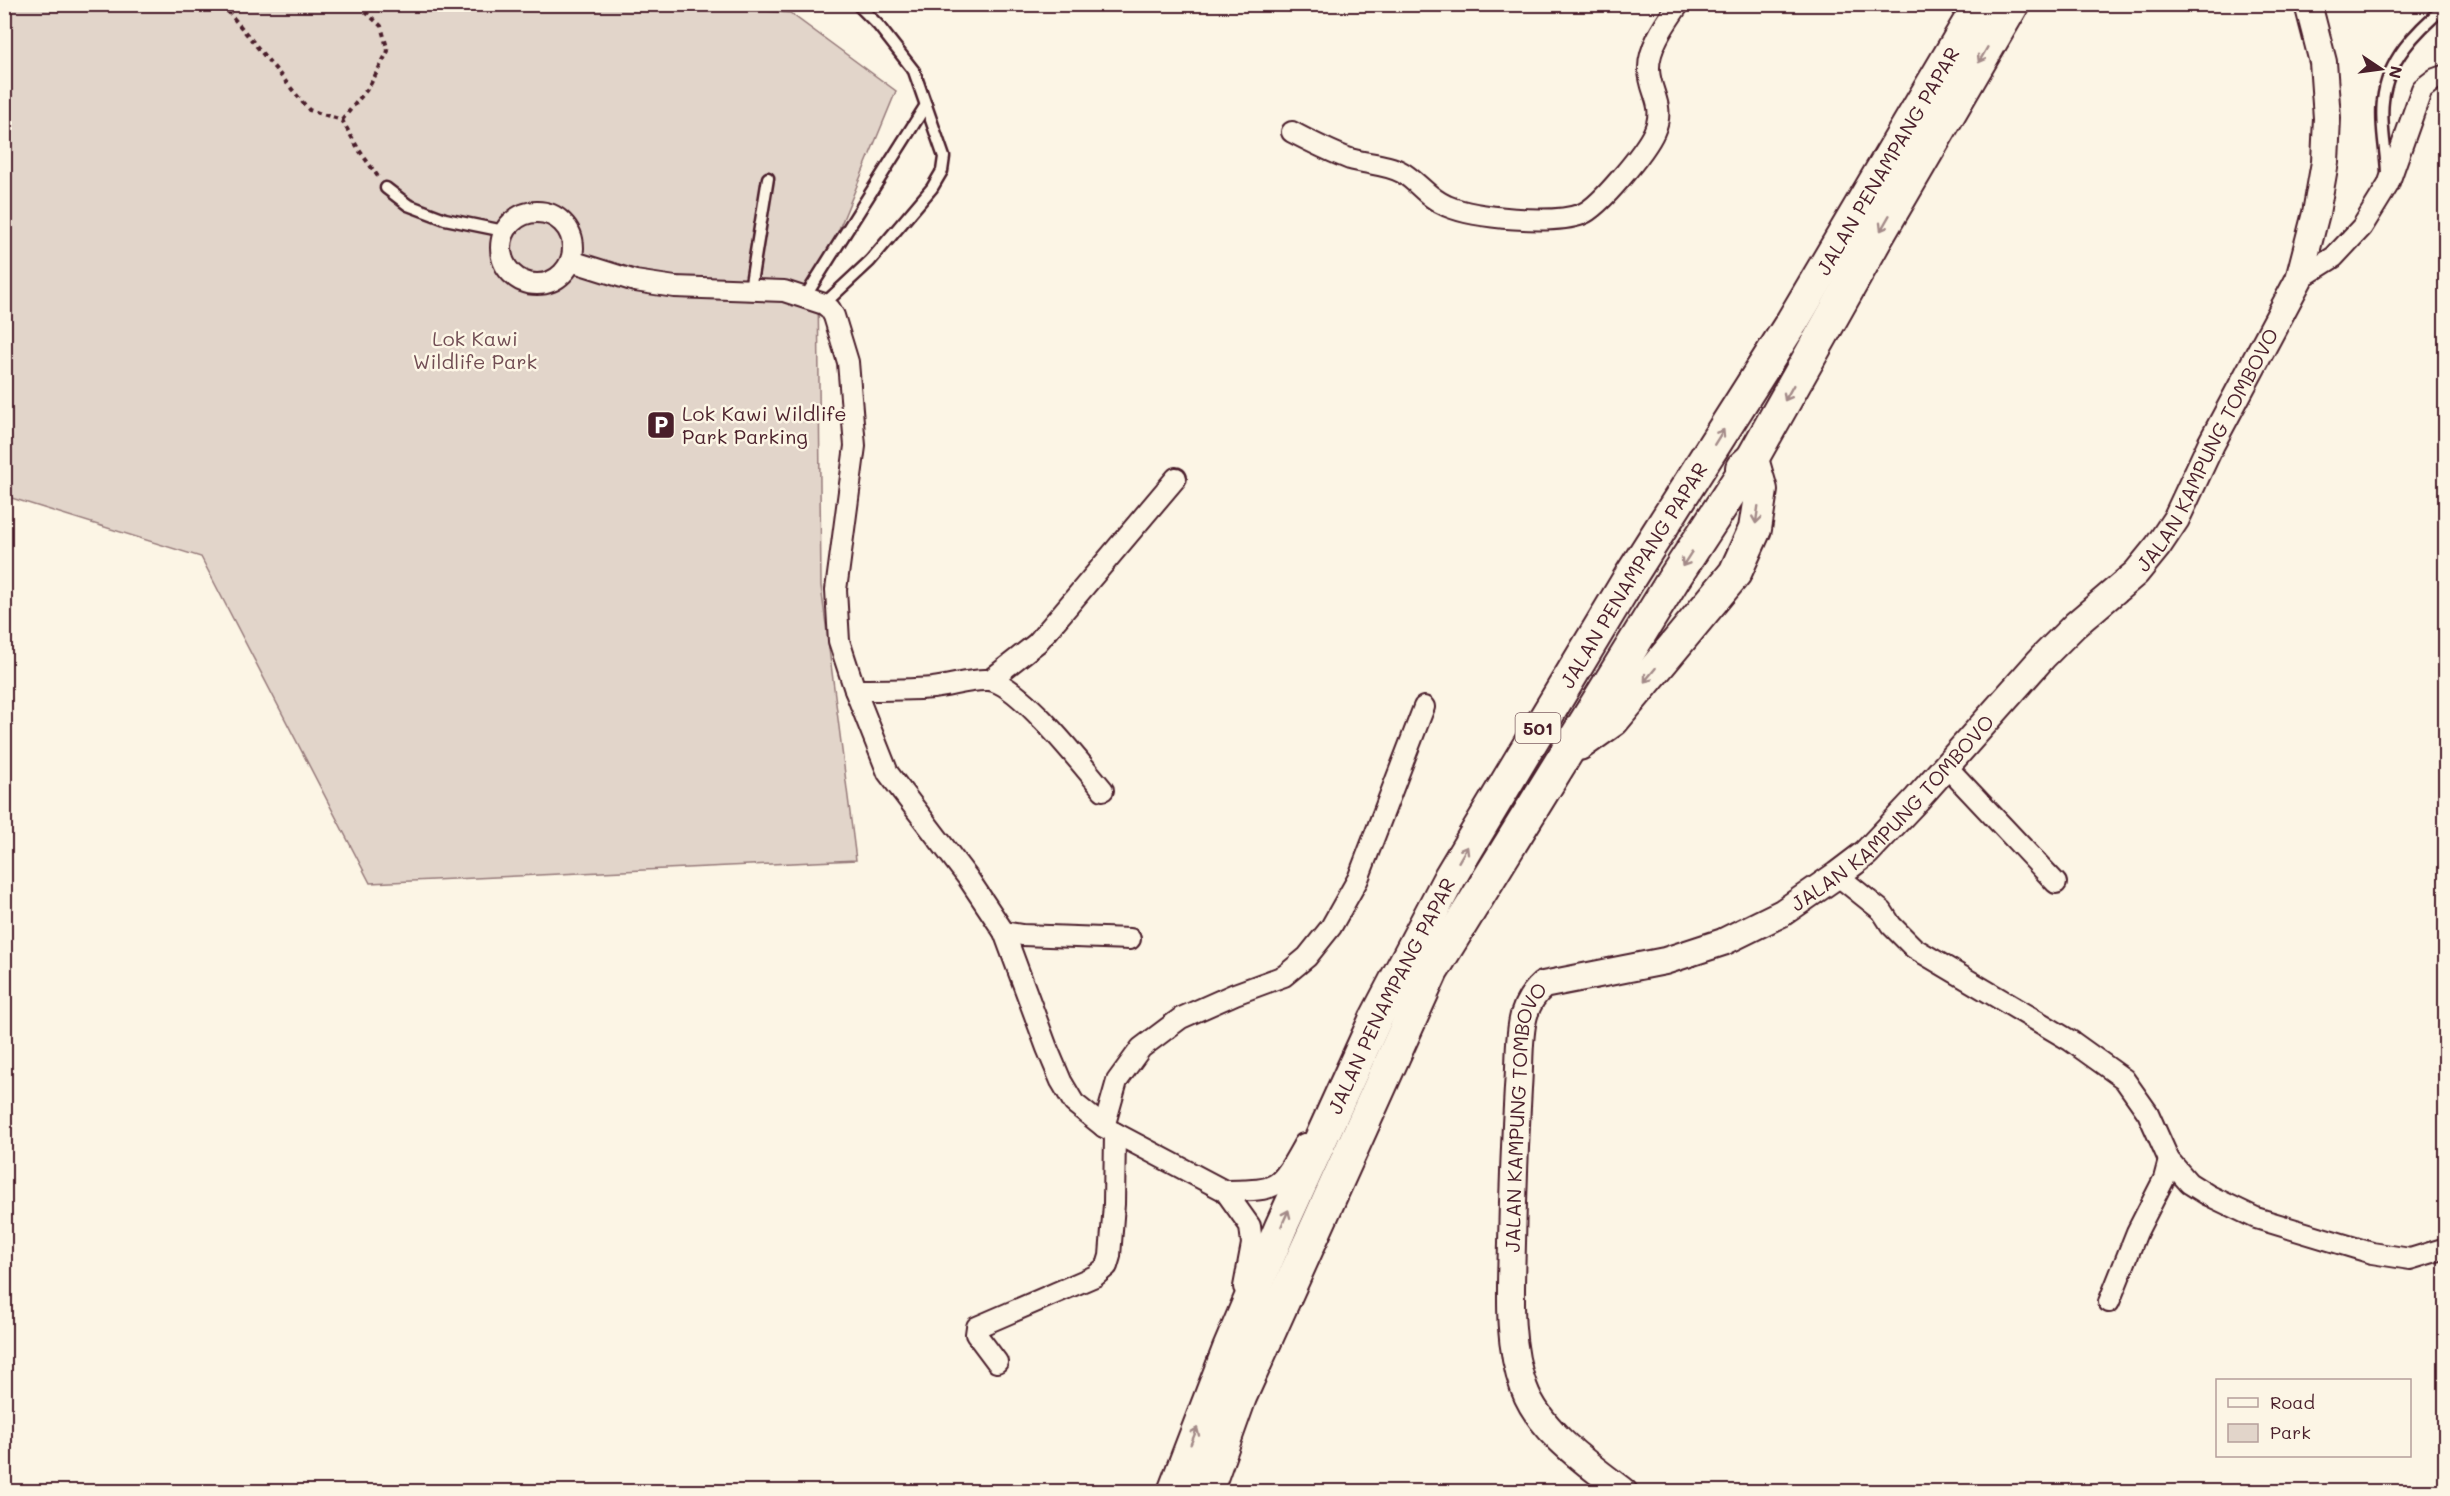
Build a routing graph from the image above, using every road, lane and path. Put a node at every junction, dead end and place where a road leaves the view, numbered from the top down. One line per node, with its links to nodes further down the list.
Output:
1 (222, 4): 11 (path)
2 (357, 4): 11 (path)
3 (857, 4): 10 (lane)
4 (1679, 4): 12 (street)
5 (1980, 4): 24 (main road, JALAN PENAMPANG PAPAR / 501, one-way to 5)
6 (2013, 4): 22 (main road, JALAN PENAMPANG PAPAR / 501, one-way to 22)
7 (2308, 4): 18 (street, JALAN KAMPUNG TOMBOVO)
8 (2445, 6): 14 (lane)
9 (2445, 75): 14 (street)
10 (926, 105): 20 (lane); 21 (lane)
11 (342, 120): 15 (path)
12 (1292, 132)
13 (768, 178): 19 (lane)
14 (2388, 185): 18 (street)
15 (386, 188): 16 (lane)
16 (504, 231): 17 (street); 17 (street)
17 (571, 261): 19 (street)
18 (2299, 279): 29 (street, JALAN KAMPUNG TOMBOVO)
19 (750, 289): 20 (street)
20 (805, 297): 21 (street)
21 (824, 304): 26 (street)
22 (1752, 459): 24 (main road); 28 (main road, JALAN PENAMPANG PAPAR / 501, one-way to 28); 28 (main road, one-way to 28)
23 (1176, 478): 25 (street)
24 (1630, 577): 35 (main road, JALAN PENAMPANG PAPAR / 501, one-way to 24)
25 (990, 680): 26 (street); 30 (street)
26 (855, 690): 33 (street)
27 (1424, 707): 36 (street)
28 (1567, 753): 44 (main road, JALAN PENAMPANG PAPAR / 501)
29 (1945, 765): 31 (street, JALAN KAMPUNG TOMBOVO); 32 (street)
30 (1103, 790)
31 (1837, 875): 37 (street); 45 (street, JALAN KAMPUNG TOMBOVO)
32 (2056, 883)
33 (1004, 932): 34 (street); 36 (street)
34 (1130, 939)
35 (1346, 1082): 38 (street); 41 (main road, JALAN PENAMPANG PAPAR / 501, one-way to 35)
36 (1109, 1130): 38 (street); 42 (street)
37 (2169, 1160): 39 (street); 40 (street)
38 (1225, 1191): 41 (street)
39 (2445, 1248)
40 (2109, 1302)
41 (1229, 1349): 43 (main road, JALAN PENAMPANG PAPAR / 501, one-way to 41)
42 (997, 1362)
43 (1174, 1491)
44 (1206, 1491)
45 (1624, 1491)

